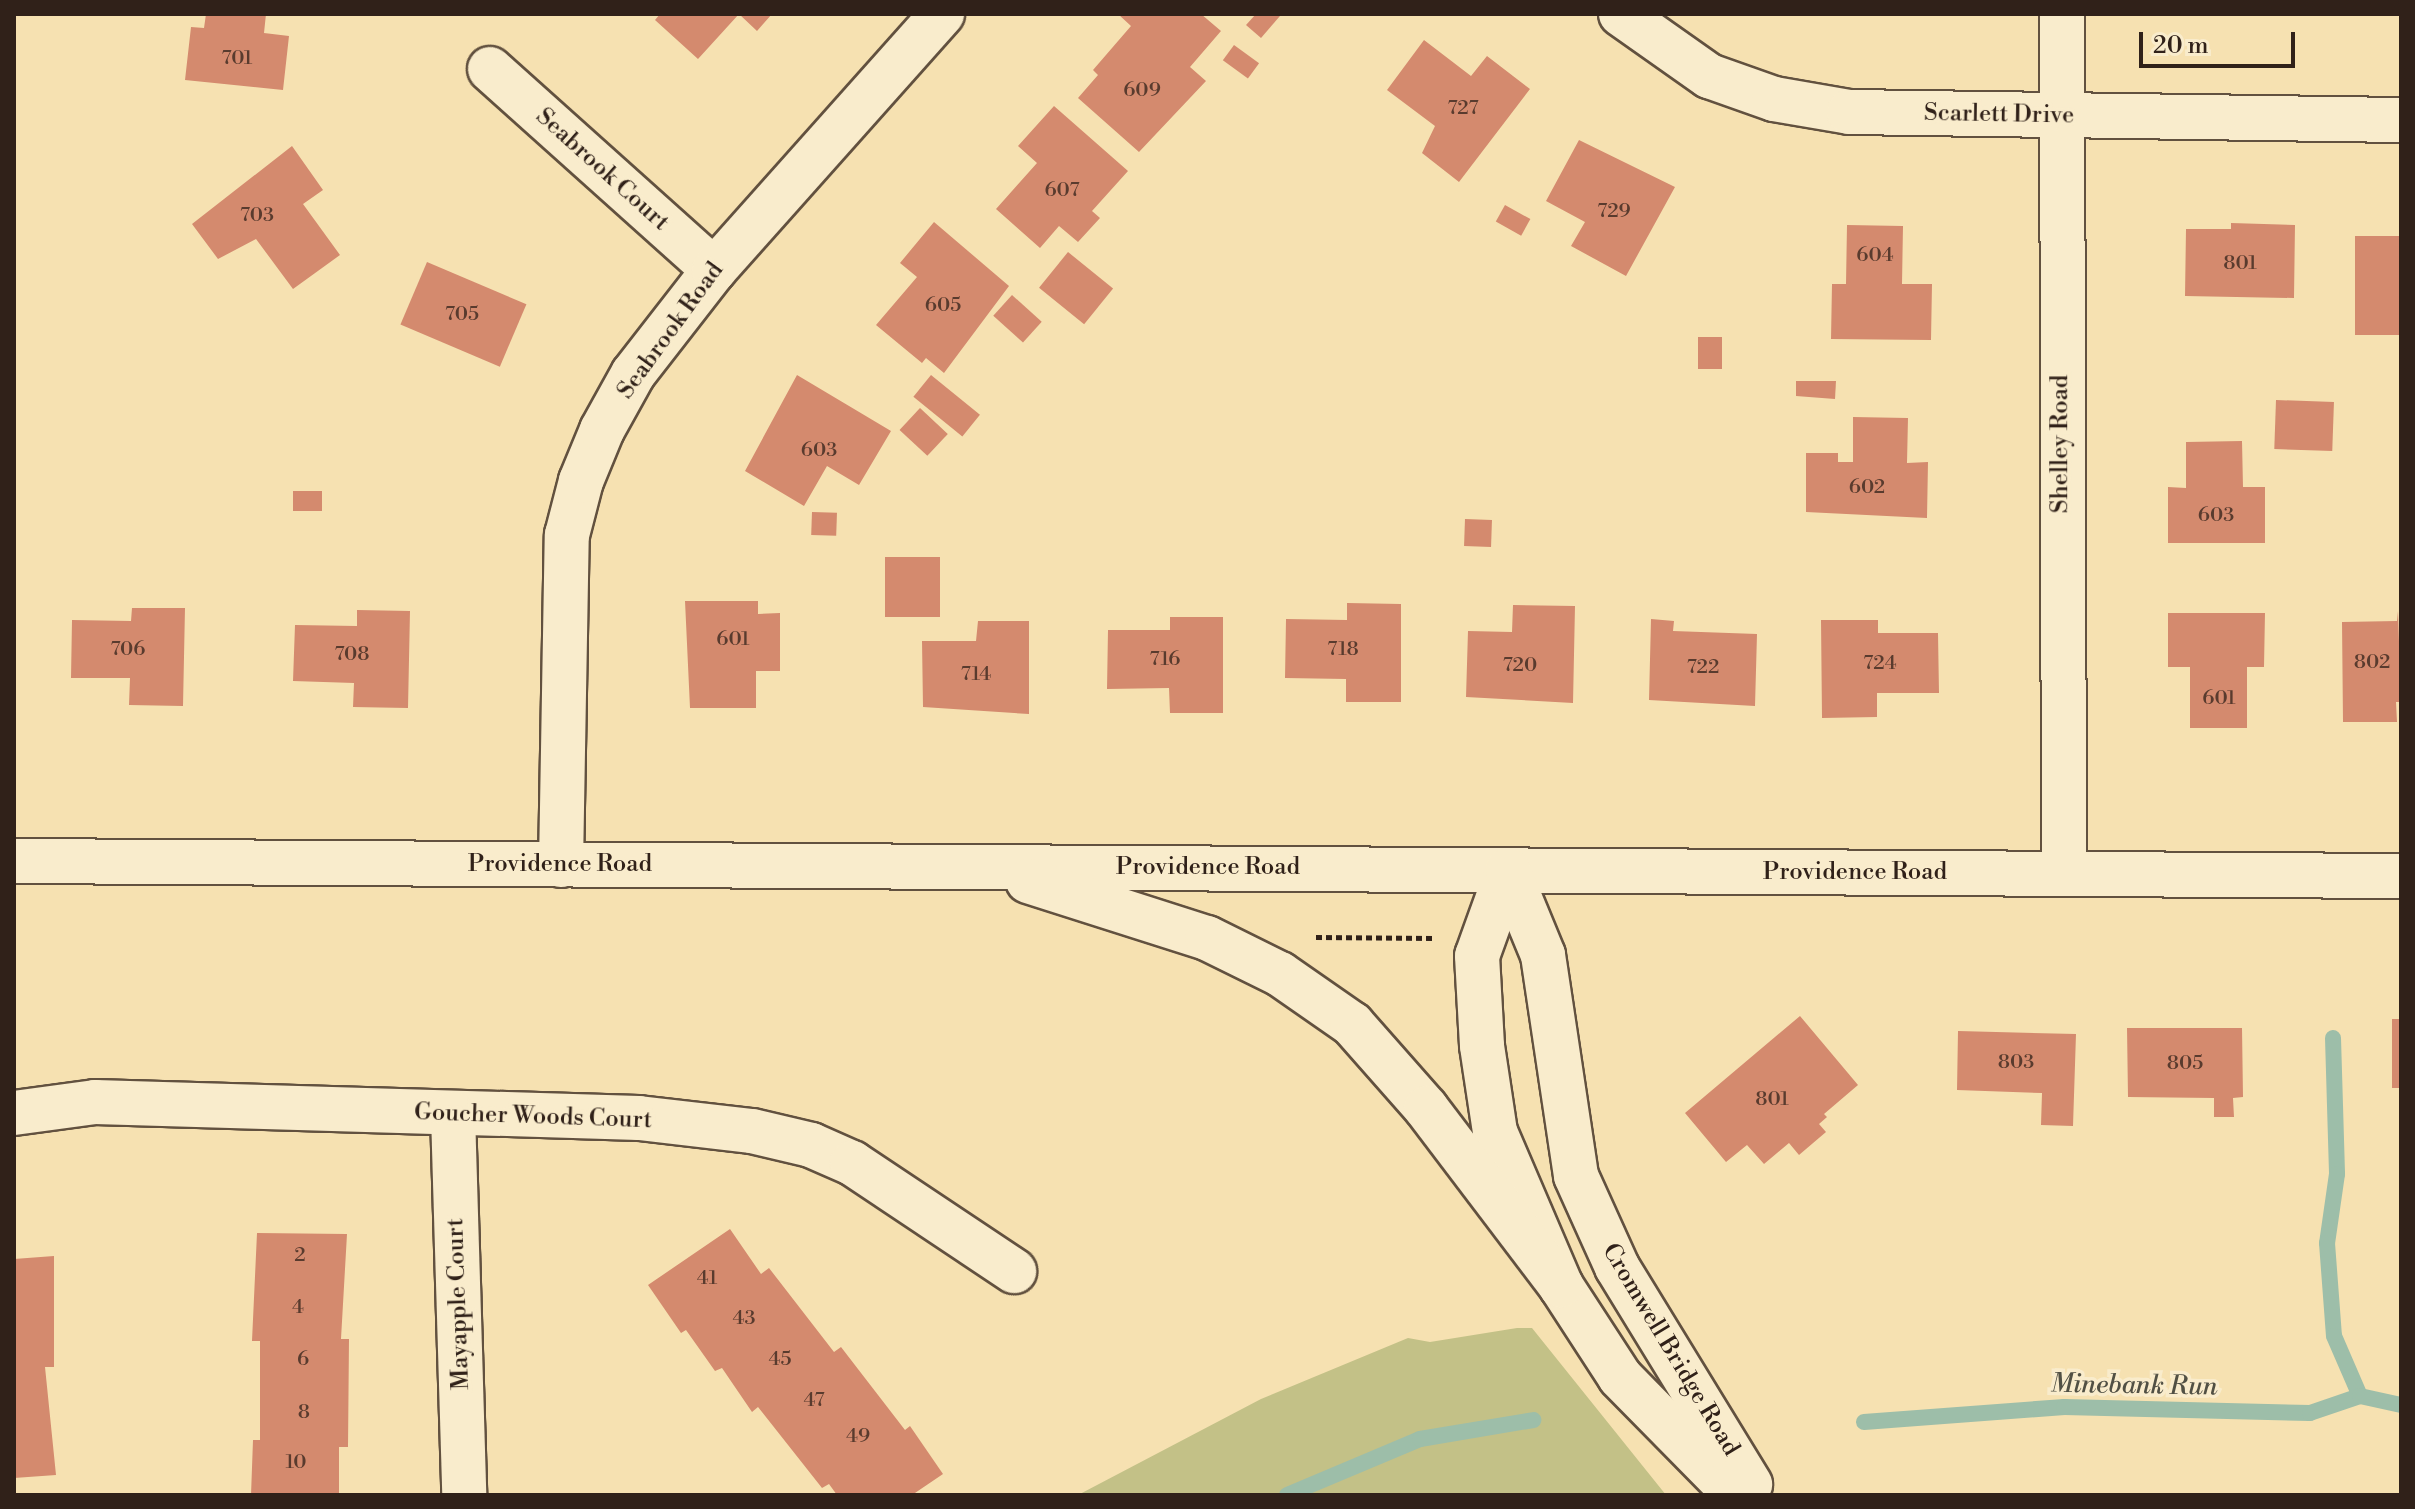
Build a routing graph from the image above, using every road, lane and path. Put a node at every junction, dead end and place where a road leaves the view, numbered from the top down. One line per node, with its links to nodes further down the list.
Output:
1 (942, 14): 7 (street, Seabrook Road)
2 (1621, 14): 5 (street, Scarlett Drive)
3 (2062, 14): 5 (street, Shelley Road)
4 (490, 69): 7 (street, Seabrook Court)
5 (2059, 116): 6 (street, Scarlett Drive); 12 (street, Shelley Road)
6 (2401, 120)
7 (714, 270): 9 (street, Seabrook Road)
8 (14, 861): 9 (street, Providence Road)
9 (561, 865): 10 (street, Providence Road)
10 (984, 867): 11 (street, Providence Road); 19 (street)
11 (1508, 870): 12 (street, Providence Road); 19 (street, Cromwell Bridge Road); 22 (street, Cromwell Bridge Road)
12 (2064, 874): 13 (street, Providence Road)
13 (2401, 876)
14 (1439, 938): 15 (path)
15 (1302, 941)
16 (14, 1113): 17 (street, Goucher Woods Court)
17 (453, 1114): 18 (street, Goucher Woods Court); 20 (street, Mayapple Court)
18 (1014, 1271)
19 (1561, 1286): 21 (street, Cromwell Bridge Road)
20 (464, 1495)
21 (1736, 1495)
22 (1756, 1495)

